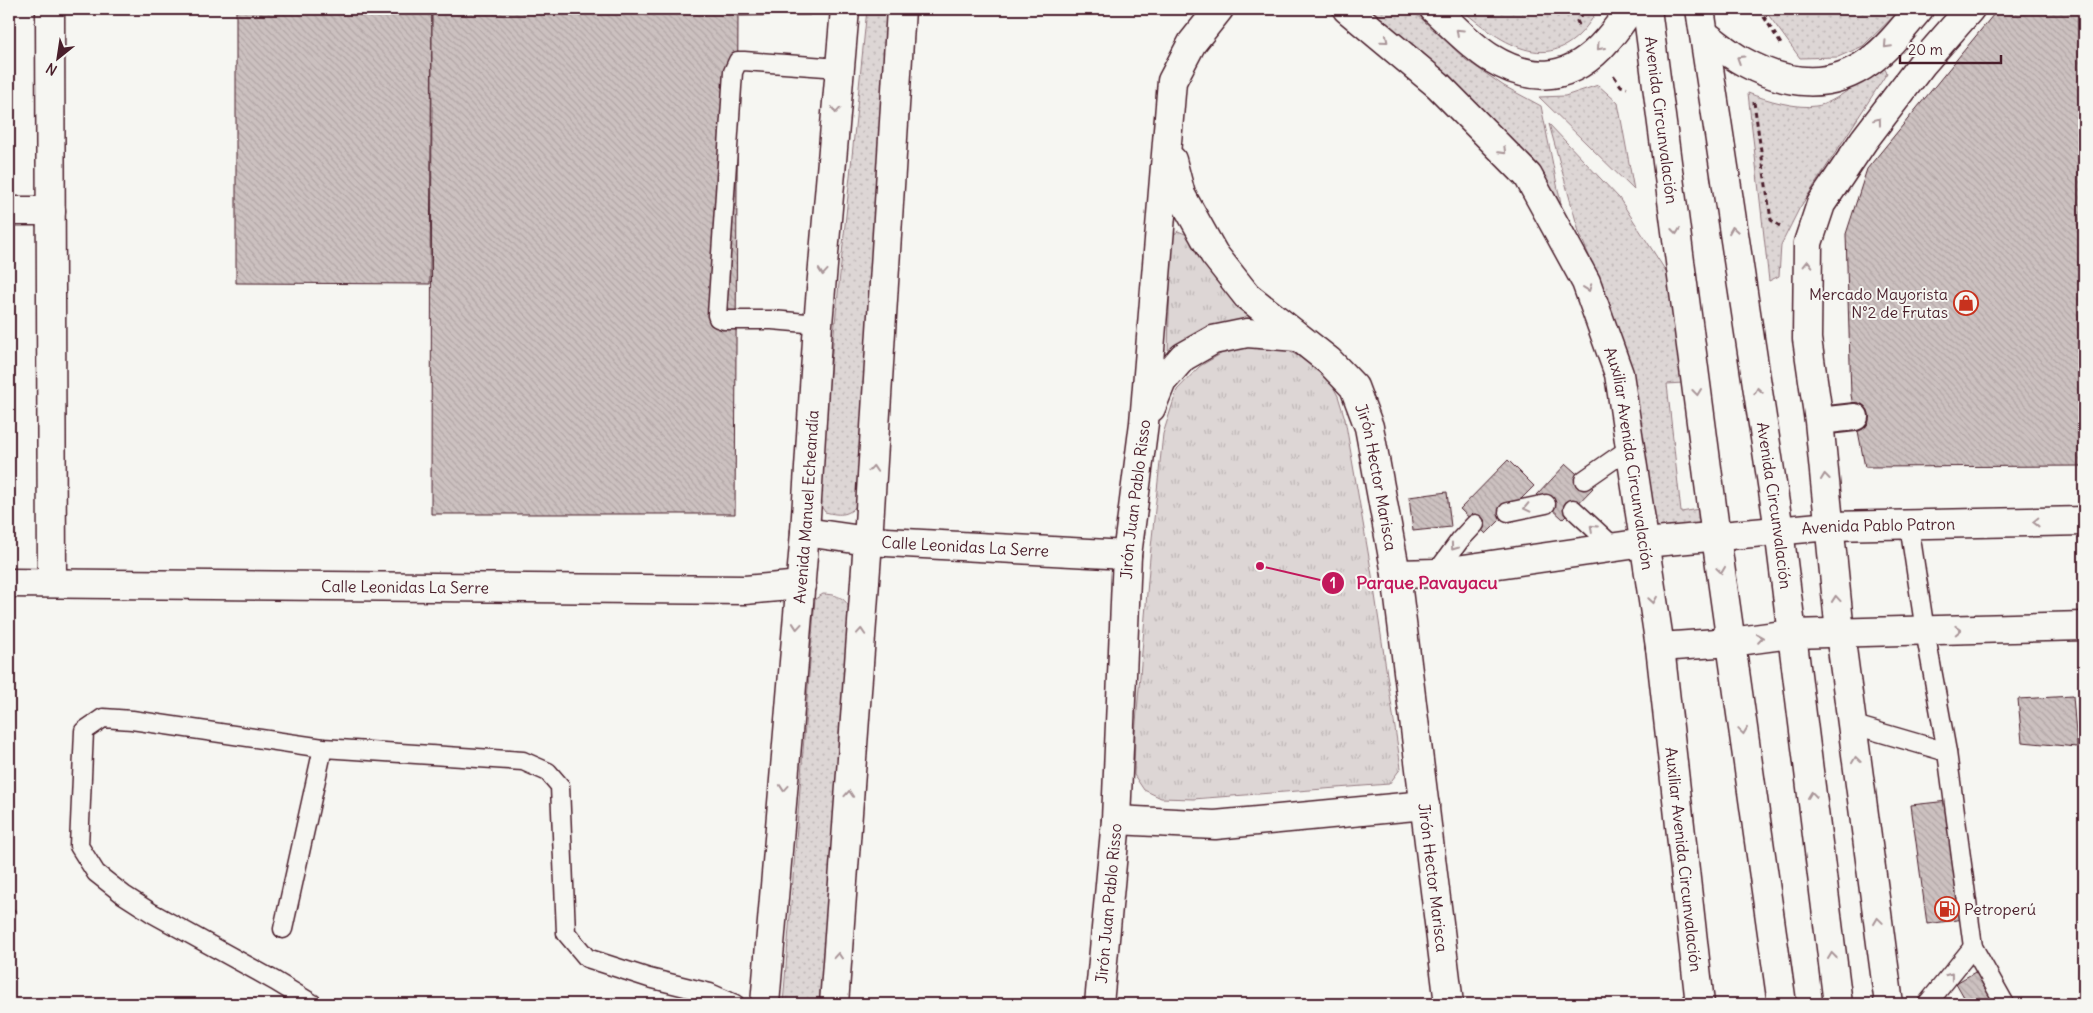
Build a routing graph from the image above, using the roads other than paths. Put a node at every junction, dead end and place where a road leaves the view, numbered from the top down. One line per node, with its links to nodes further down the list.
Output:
1 (50, 9): 15 (street)
2 (845, 9): 12 (street, Avenida Manuel Echeandía)
3 (901, 9): 33 (street, one-way to 3)
4 (1220, 9): 13 (street, Jirón Juan Pablo Risso)
5 (1347, 9): 21 (street, Auxiliar Avenida Circunvalación, one-way to 21)
6 (1434, 9): 7 (street, one-way to 6)
7 (1630, 9)
8 (1647, 9): 32 (street, Avenida Circunvalación, one-way to 32)
9 (1919, 9): 11 (street, one-way to 11)
10 (1970, 9): 19 (street, one-way to 10)
11 (1702, 21): 30 (street, Avenida Circunvalación, one-way to 11)
12 (839, 68): 16 (street, Avenida Manuel Echeandía, one-way to 16); 16 (lane)
13 (1167, 139): 17 (street, Jirón Hector Marisca); 20 (street, Jirón Juan Pablo Risso)
14 (9, 211): 15 (street)
15 (51, 211): 39 (street)
16 (818, 324): 31 (street, Avenida Manuel Echeandía)
17 (1297, 337): 20 (street); 38 (street, Jirón Hector Marisca)
18 (1855, 417): 19 (street)
19 (1819, 421): 29 (street, one-way to 19)
20 (1144, 423): 36 (street, Jirón Juan Pablo Risso)
21 (1630, 448): 22 (lane); 34 (street, Auxiliar Avenida Circunvalación)
22 (1584, 480)
23 (1546, 504): 25 (lane, one-way to 25)
24 (1573, 509): 35 (lane, one-way to 24)
25 (1508, 512)
26 (2084, 521): 28 (street, Avenida Pablo Patron, one-way to 28)
27 (1475, 524): 37 (lane, one-way to 37)
28 (1909, 525): 29 (street, Avenida Pablo Patron); 43 (lane)
29 (1830, 526): 30 (street, Avenida Pablo Patron); 44 (street, one-way to 29)
30 (1779, 530): 32 (street, Avenida Pablo Patron); 45 (street, Avenida Circunvalación)
31 (805, 532): 33 (street, Calle Leonidas La Serre); 41 (street, Avenida Manuel Echeandía)
32 (1716, 536): 34 (street, Avenida Pablo Patron); 46 (street, Avenida Circunvalación, one-way to 46)
33 (868, 541): 36 (street, Calle Leonidas La Serre); 58 (street, one-way to 33)
34 (1644, 543): 35 (street); 47 (street, Auxiliar Avenida Circunvalación, one-way to 47)
35 (1614, 547): 37 (street)
36 (1127, 555): 52 (street, Jirón Juan Pablo Risso)
37 (1436, 572): 38 (street)
38 (1396, 574): 51 (street, Jirón Hector Marisca)
39 (52, 582): 40 (street, Calle Leonidas La Serre); 41 (street, Calle Leonidas La Serre)
40 (9, 583)
41 (801, 585): 57 (street, Avenida Manuel Echeandía, one-way to 57)
42 (2084, 626): 43 (street, one-way to 42)
43 (1925, 631): 44 (street); 50 (lane)
44 (1840, 633): 45 (street); 48 (street)
45 (1791, 634): 46 (street, one-way to 45); 63 (street, Avenida Circunvalación, one-way to 45)
46 (1731, 642): 47 (street); 62 (street, Avenida Circunvalación, one-way to 62)
47 (1660, 647): 61 (street, Auxiliar Avenida Circunvalación)
48 (1851, 724): 50 (lane); 64 (street, one-way to 48)
49 (323, 748): 53 (lane); 55 (lane); 56 (lane)
50 (1947, 752): 54 (lane)
51 (1425, 805): 52 (street); 60 (street, Jirón Hector Marisca)
52 (1116, 820): 59 (street, Jirón Juan Pablo Risso)
53 (283, 929)
54 (1972, 947): 65 (lane, one-way to 54); 66 (lane)
55 (313, 1004)
56 (735, 1004)
57 (766, 1004)
58 (834, 1004)
59 (1099, 1004)
60 (1449, 1004)
61 (1700, 1004)
62 (1782, 1004)
63 (1838, 1004)
64 (1889, 1004)
65 (1927, 1004)
66 (2005, 1004)

